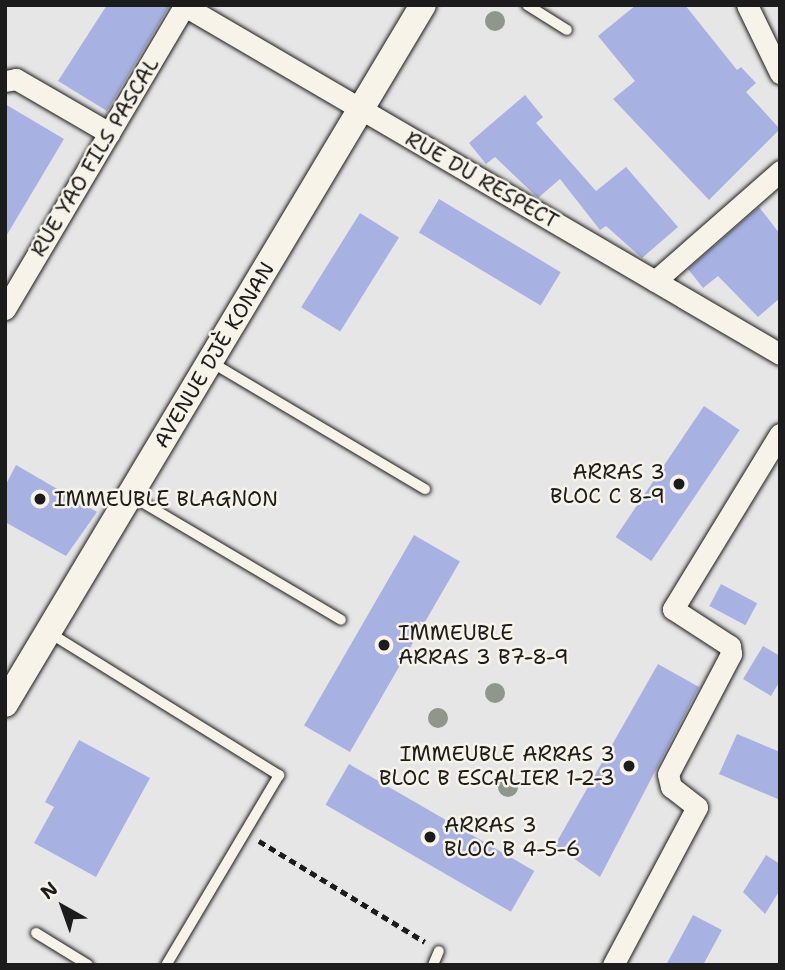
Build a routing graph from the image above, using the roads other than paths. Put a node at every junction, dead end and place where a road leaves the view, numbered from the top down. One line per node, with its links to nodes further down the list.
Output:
1 (184, 5): 8 (street, RUE DU RESPECT); 9 (street, RUE YAO FILS PASCAL)
2 (423, 5): 8 (street, AVENUE DJÈ KONAN)
3 (527, 5): 5 (lane)
4 (747, 5): 6 (street)
5 (567, 30)
6 (780, 73)
7 (5, 81): 9 (street)
8 (361, 109): 11 (street, RUE DU RESPECT); 14 (street, AVENUE DJÈ KONAN)
9 (109, 133): 12 (street, RUE YAO FILS PASCAL)
10 (780, 171): 11 (street)
11 (654, 281): 13 (street, RUE DU RESPECT)
12 (5, 309)
13 (780, 354)
14 (210, 362): 16 (lane); 17 (street, AVENUE DJÈ KONAN)
15 (780, 434): 23 (street)
16 (425, 489)
17 (130, 495): 18 (lane); 19 (street, AVENUE DJÈ KONAN)
18 (341, 620)
19 (48, 632): 20 (street, AVENUE DJÈ KONAN); 25 (lane)
20 (5, 704)
21 (36, 933): 24 (lane)
22 (439, 951): 26 (lane)
23 (619, 963)
24 (88, 965)
25 (166, 965)
26 (433, 965)

